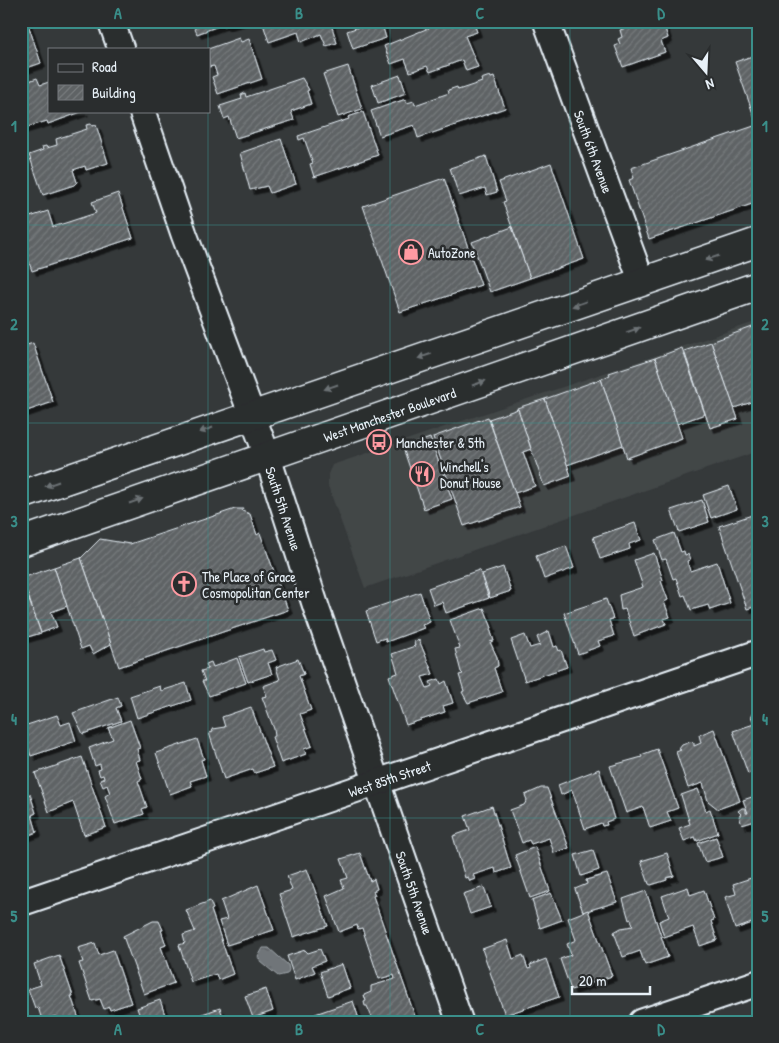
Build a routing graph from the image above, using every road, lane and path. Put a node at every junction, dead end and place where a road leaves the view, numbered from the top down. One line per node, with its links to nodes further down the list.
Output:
1 (112, 21): 3 (street)
2 (546, 21): 6 (street, South 6th Avenue)
3 (121, 48)
4 (142, 112): 8 (street, South 5th Avenue)
5 (758, 242): 6 (main road, one-way to 6)
6 (642, 282): 8 (main road, one-way to 8)
7 (758, 286): 9 (main road, West Manchester Boulevard, one-way to 7)
8 (252, 414): 9 (street, South 5th Avenue); 10 (main road, one-way to 10)
9 (268, 456): 11 (main road, West Manchester Boulevard, one-way to 9); 13 (street, South 5th Avenue)
10 (21, 495)
11 (21, 542)
12 (758, 652): 13 (street, West 85th Street)
13 (377, 783): 14 (street, West 85th Street); 16 (street, South 5th Avenue)
14 (21, 903)
15 (758, 983): 17 (street)
16 (460, 1022)
17 (642, 1022)

